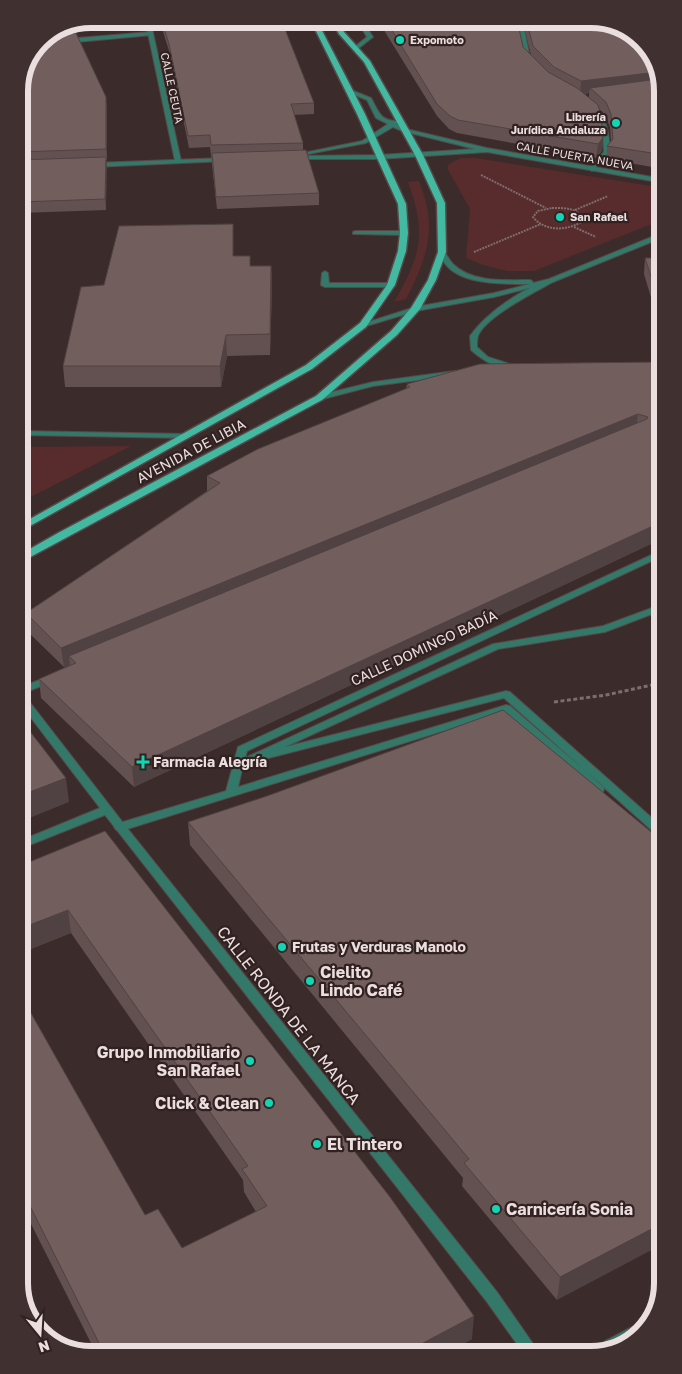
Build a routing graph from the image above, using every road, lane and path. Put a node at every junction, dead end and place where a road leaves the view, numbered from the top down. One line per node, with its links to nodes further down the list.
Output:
1 (149, 27): 6 (street, CALLE CEUTA)
2 (317, 27): 10 (main road, AVENIDA DE LIBIA)
3 (338, 27): 8 (main road)
4 (364, 28): 8 (street)
5 (521, 28): 9 (street)
6 (150, 34): 7 (street); 19 (street, CALLE CEUTA)
7 (57, 41)
8 (355, 49): 12 (main road)
9 (533, 64)
10 (349, 90): 12 (street); 14 (main road, AVENIDA DE LIBIA)
11 (586, 104): 21 (street)
12 (395, 123): 13 (main road); 14 (street)
13 (404, 130): 15 (street, CALLE PUERTA NUEVA); 16 (main road)
14 (371, 138): 17 (main road, AVENIDA DE LIBIA); 17 (street, CALLE PUERTA NUEVA)
15 (487, 150): 16 (street, CALLE PUERTA NUEVA); 21 (street, CALLE PUERTA NUEVA)
16 (419, 155): 17 (street, CALLE PUERTA NUEVA); 31 (main road)
17 (379, 157): 28 (main road, AVENIDA DE LIBIA)
18 (227, 160): 19 (street)
19 (178, 161): 20 (street)
20 (89, 165)
21 (592, 169): 23 (street, CALLE PUERTA NUEVA)
22 (479, 174): 24 (path)
23 (654, 179)
24 (546, 208): 25 (path); 26 (path)
25 (541, 224): 26 (path); 32 (path)
26 (573, 226): 29 (path)
27 (355, 232): 28 (street)
28 (404, 233): 35 (main road, AVENIDA DE LIBIA)
29 (597, 238)
30 (654, 238): 34 (street)
31 (442, 252): 34 (street); 36 (main road, AVENIDA DE LIBIA)
32 (466, 255)
33 (325, 273): 35 (street)
34 (552, 282): 36 (street); 38 (street)
35 (391, 285): 37 (main road, AVENIDA DE LIBIA)
36 (415, 309): 37 (street); 40 (main road, AVENIDA DE LIBIA)
37 (363, 325): 42 (main road, AVENIDA DE LIBIA)
38 (496, 371)
39 (460, 373): 40 (street)
40 (319, 398): 44 (main road, AVENIDA DE LIBIA)
41 (28, 433): 42 (street)
42 (187, 436): 43 (main road, AVENIDA DE LIBIA)
43 (28, 524)
44 (28, 556)
45 (654, 557): 52 (street, CALLE DOMINGO BADÍA)
46 (654, 610): 51 (street)
47 (58, 676): 49 (street)
48 (654, 685): 51 (path)
49 (27, 689)
50 (27, 705): 54 (street, CALLE RONDA DE LA MANCA)
51 (520, 707): 55 (street)
52 (231, 793): 53 (street); 56 (street)
53 (610, 798)
54 (106, 810): 56 (street, CALLE RONDA DE LA MANCA); 57 (street)
55 (654, 826)
56 (120, 827): 58 (street, CALLE RONDA DE LA MANCA)
57 (27, 842)
58 (527, 1346)

